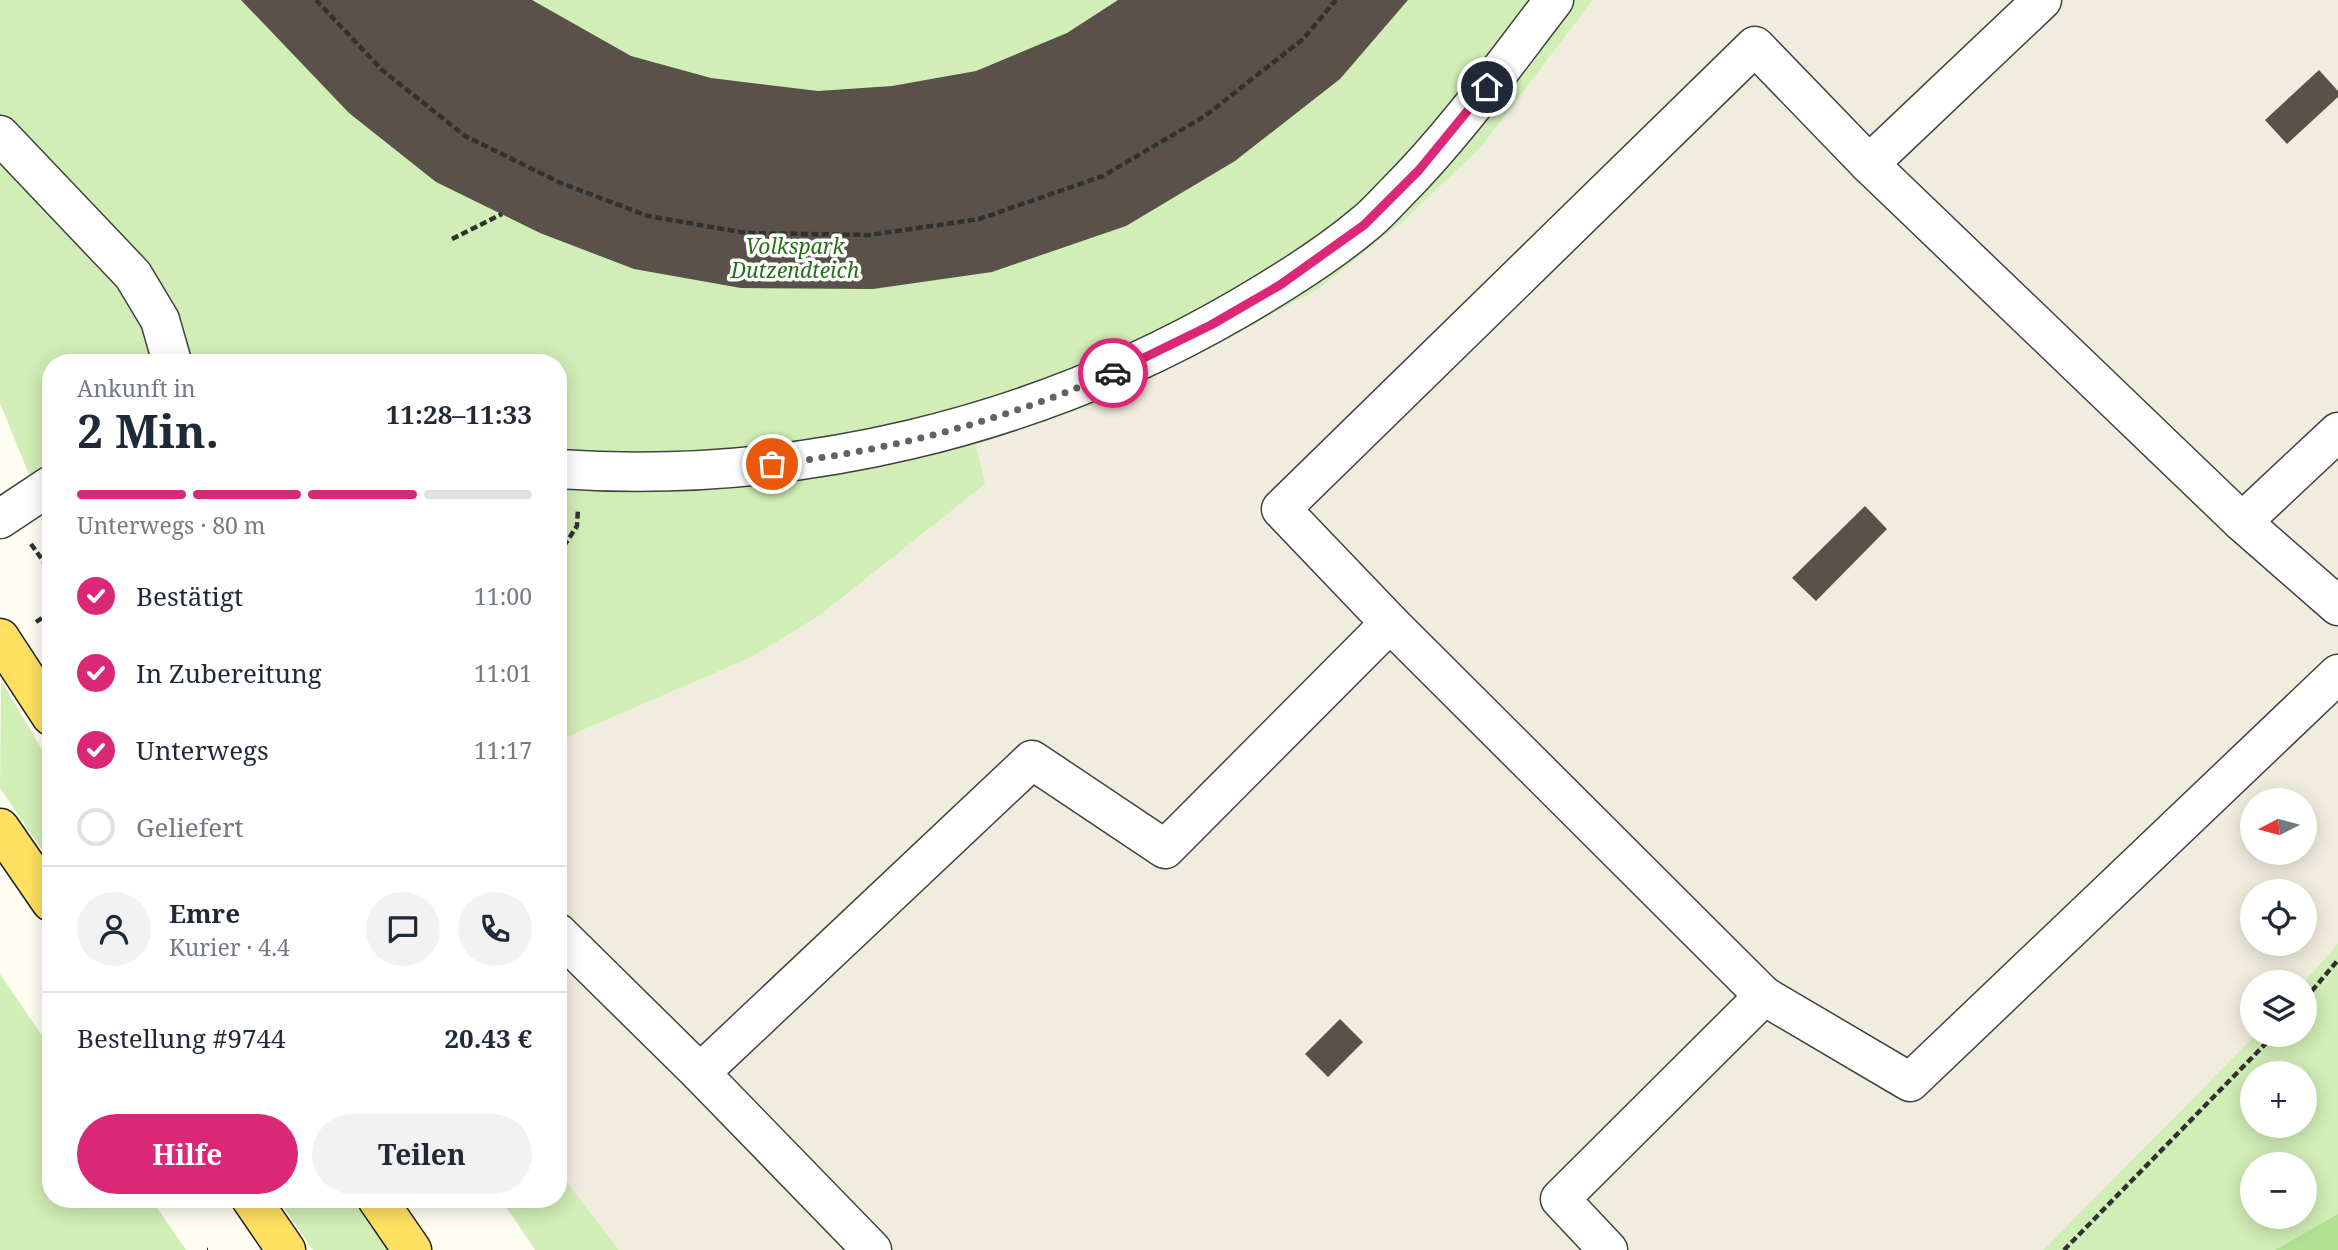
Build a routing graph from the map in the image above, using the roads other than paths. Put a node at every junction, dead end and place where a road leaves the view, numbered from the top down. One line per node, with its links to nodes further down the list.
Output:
1 (1554, 0): 7 (street)
2 (2042, 0): 4 (street)
3 (0, 135): 5 (street)
4 (1869, 164): 10 (street); 12 (street)
5 (170, 354)
6 (2338, 432): 10 (street)
7 (570, 470)
8 (42, 491): 9 (street)
9 (0, 519)
10 (2242, 522): 11 (street)
11 (2338, 606)
12 (1391, 624): 19 (street); 20 (street)
13 (0, 638): 15 (main road)
14 (2338, 674): 19 (street)
15 (42, 702)
16 (0, 828): 17 (main road)
17 (42, 889)
18 (567, 942): 20 (street)
19 (1764, 996): 26 (street)
20 (700, 1073): 25 (street)
21 (257, 1208): 23 (main road)
22 (383, 1208): 24 (main road)
23 (286, 1250)
24 (412, 1250)
25 (872, 1250)
26 (1608, 1250)

